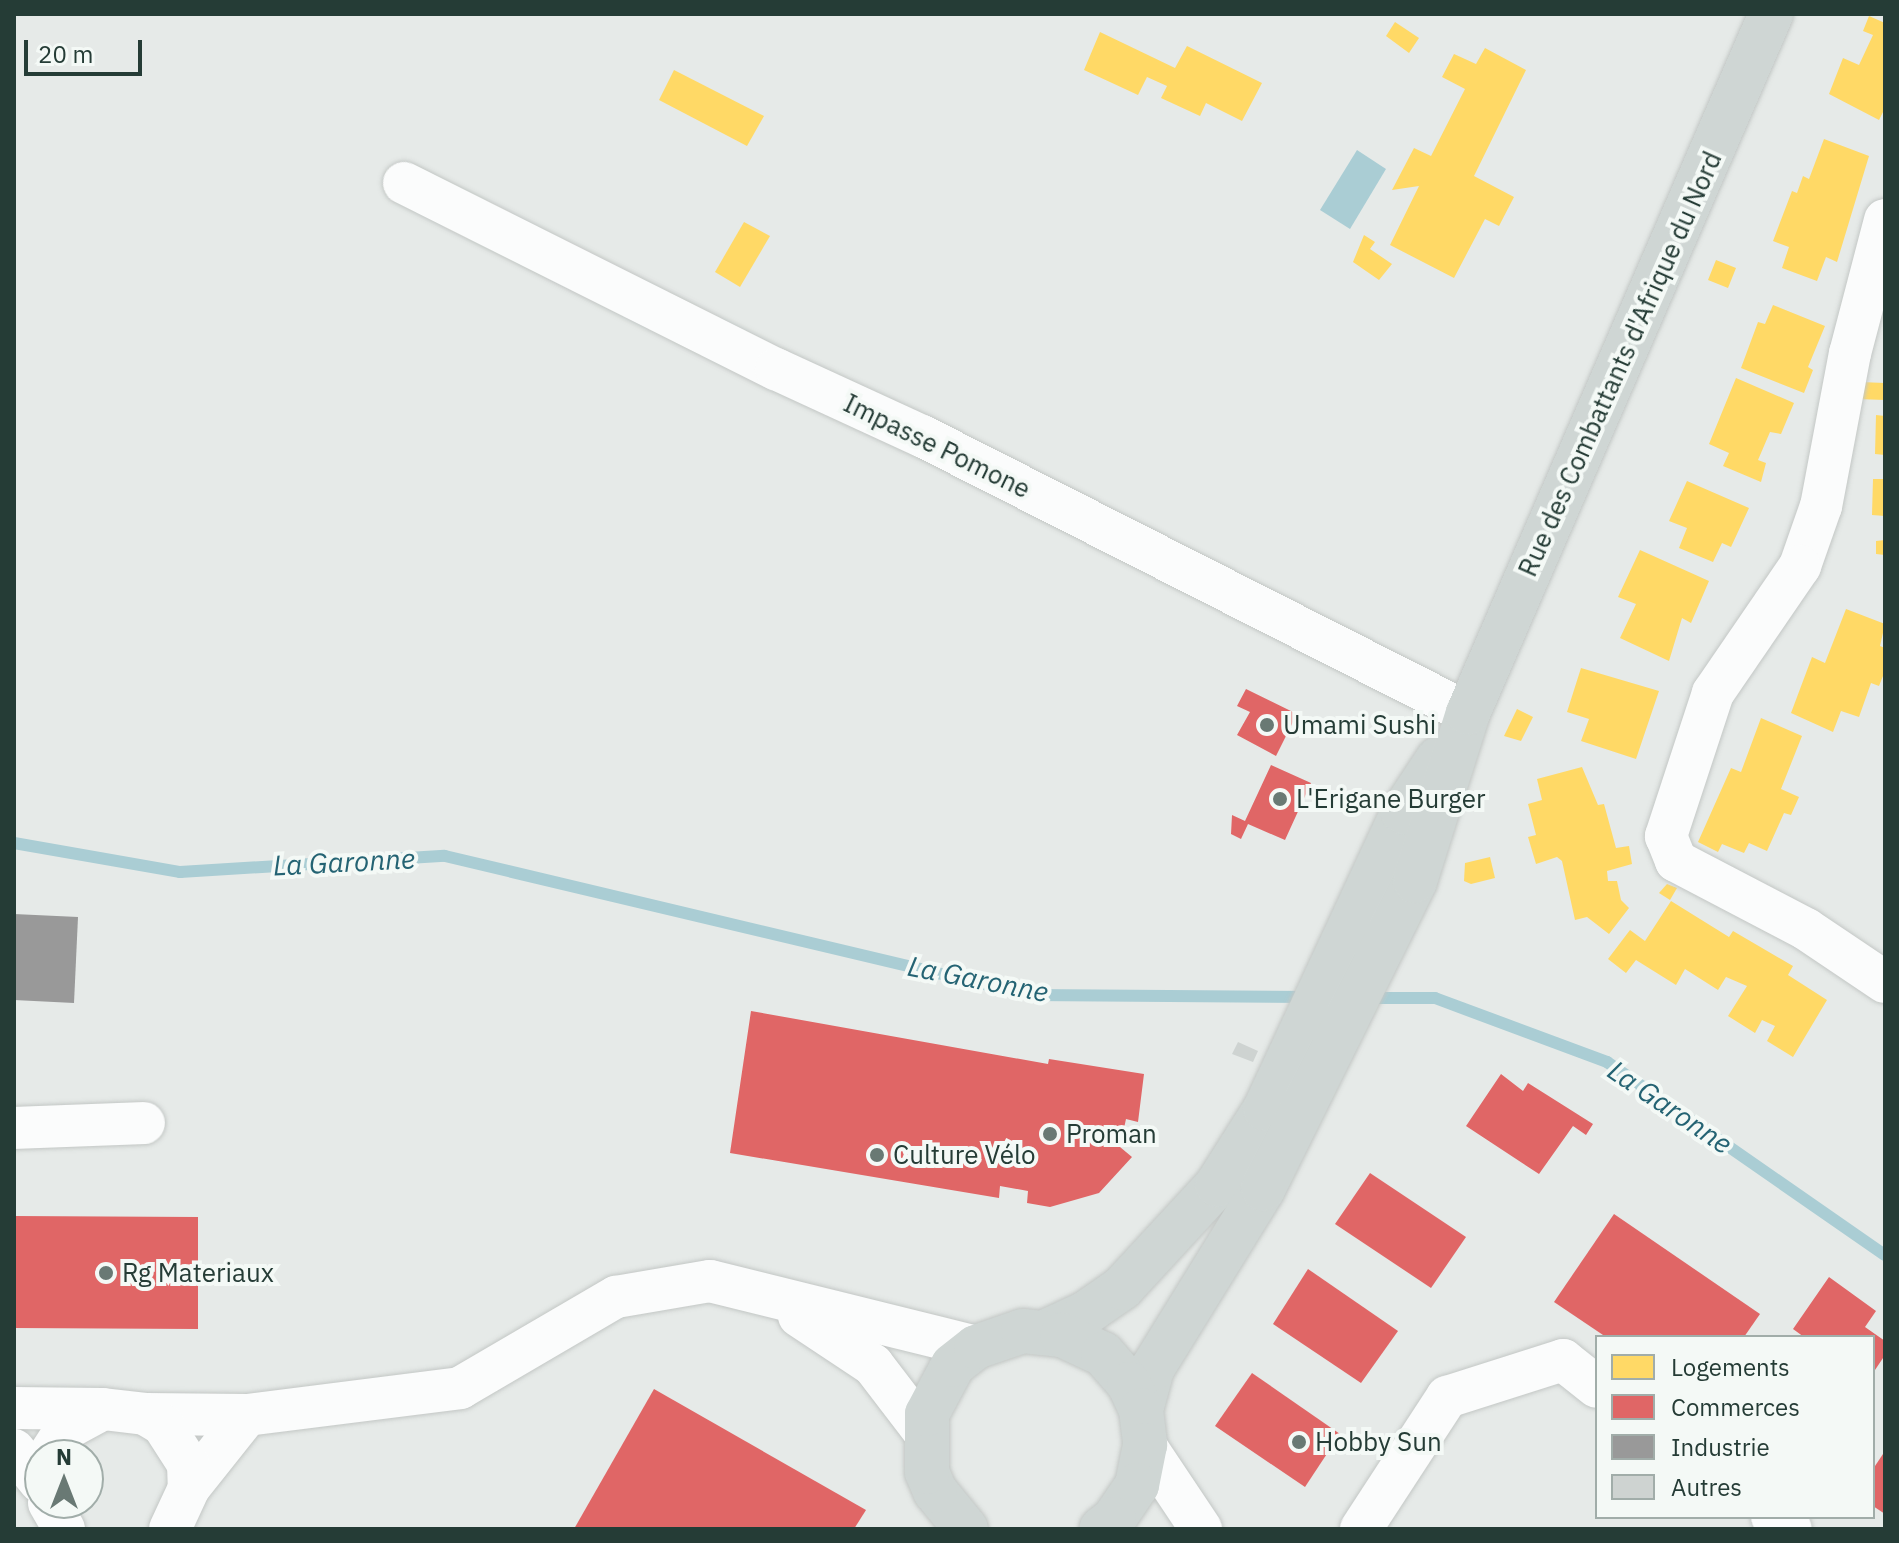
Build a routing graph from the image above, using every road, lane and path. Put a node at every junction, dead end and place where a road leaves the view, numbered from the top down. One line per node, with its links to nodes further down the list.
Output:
1 (1771, 14): 4 (main road, Rue des Combattants d'Afrique du Nord)
2 (404, 183): 4 (street, Impasse Pomone)
3 (1885, 220): 5 (street)
4 (1468, 713): 6 (main road, Rue des Combattants d'Afrique du Nord)
5 (1885, 982)
6 (1305, 1069): 10 (main road, Rue des Combattants d'Afrique du Nord); 17 (main road, Rue des Combattants d'Afrique du Nord)
7 (144, 1123): 8 (street)
8 (14, 1128)
9 (757, 1290): 11 (street); 16 (street); 18 (street)
10 (1043, 1333): 11 (main road); 17 (main road)
11 (976, 1347): 18 (main road)
12 (1595, 1385): 26 (street)
13 (14, 1408): 14 (street)
14 (103, 1409): 15 (street); 19 (street)
15 (145, 1414): 16 (street); 20 (street)
16 (247, 1415): 20 (street)
17 (1143, 1427): 24 (main road, Rue des Combattants d'Afrique du Nord); 25 (street)
18 (925, 1433): 21 (main road)
19 (59, 1439)
20 (189, 1488): 22 (street)
21 (934, 1510): 23 (main road)
22 (170, 1529)
23 (966, 1529)
24 (1101, 1529)
25 (1201, 1529)
26 (1361, 1529)

